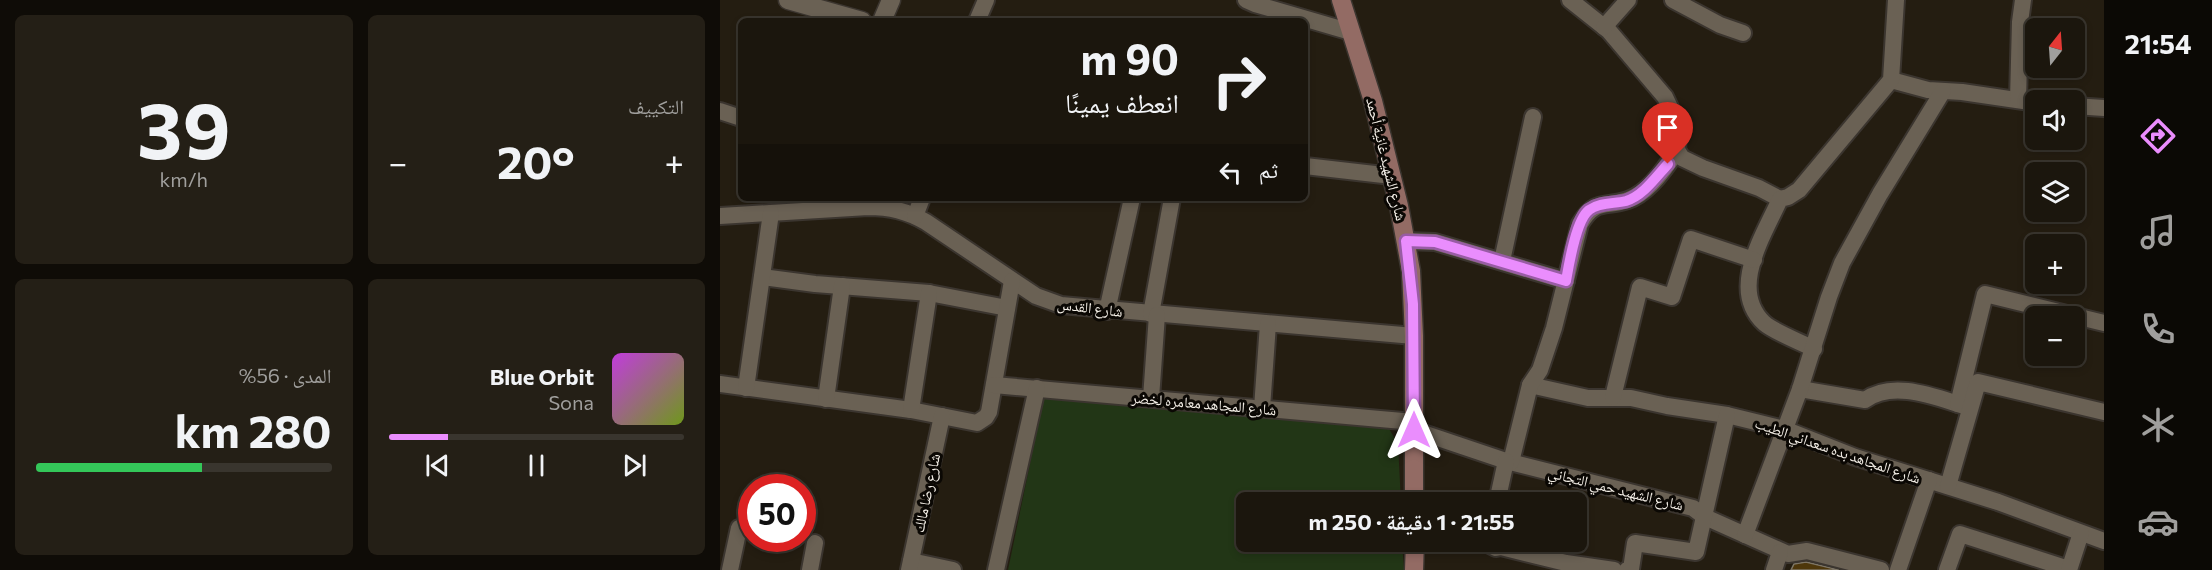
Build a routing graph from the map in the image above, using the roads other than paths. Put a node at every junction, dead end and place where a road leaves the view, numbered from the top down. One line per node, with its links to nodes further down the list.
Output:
1 (788, 0): 11 (street)
2 (891, 0): 13 (street)
3 (986, 0): 14 (street)
4 (1246, 0): 15 (street)
5 (1341, 0): 18 (main road, شارع الشهيد غانية أحمد)
6 (1570, 0): 17 (street)
7 (1628, 0): 17 (street)
8 (1673, 0): 19 (street)
9 (1895, 0): 20 (street)
10 (2023, 0): 22 (street)
11 (809, 14): 12 (street)
12 (839, 18)
13 (883, 18)
14 (978, 18)
15 (1303, 18)
16 (1308, 19): 18 (street)
17 (1604, 27): 29 (street)
18 (1351, 32): 31 (main road, شارع الشهيد غانية أحمد)
19 (1743, 33)
20 (1891, 80): 21 (street); 32 (street)
21 (1943, 91): 22 (street); 54 (street)
22 (2018, 100): 23 (street)
23 (2025, 101)
24 (2085, 107): 25 (street)
25 (2104, 108)
26 (720, 111): 27 (street)
27 (738, 116)
28 (1533, 117): 42 (street)
29 (1677, 150): 32 (street); 45 (street)
30 (1308, 166): 31 (street)
31 (1392, 176): 40 (main road, شارع الشهيد غانية أحمد)
32 (1780, 199): 41 (street)
33 (921, 201): 39 (street)
34 (1131, 201): 49 (street)
35 (1172, 201): 50 (street)
36 (838, 203): 37 (street, شارع القدس); 39 (street, شارع القدس)
37 (771, 213): 38 (street, شارع القدس); 43 (street)
38 (720, 216)
39 (915, 216): 44 (street, شارع القدس)
40 (1406, 241): 42 (street); 53 (main road, شارع الشهيد غانية أحمد)
41 (1754, 260): 54 (street); 61 (street)
42 (1502, 261): 45 (street)
43 (762, 277): 46 (street); 58 (street)
44 (1012, 281): 48 (street); 49 (street, شارع القدس)
45 (1566, 281): 57 (street)
46 (842, 286): 47 (street); 63 (street)
47 (929, 293): 48 (street); 66 (street)
48 (1007, 308): 56 (street)
49 (1107, 310): 50 (street, شارع القدس)
50 (1154, 314): 52 (street, شارع القدس); 62 (street)
51 (2104, 322): 64 (street)
52 (1268, 324): 53 (street, شارع القدس); 65 (street)
53 (1414, 336): 70 (main road, شارع الشهيد غانية أحمد)
54 (1814, 350): 60 (street)
55 (720, 384): 58 (street)
56 (994, 385): 59 (street, شارع المجاهد معامره لخضر); 69 (street)
57 (1530, 385): 61 (street, شارع المجاهد بده سعداني الطيب); 72 (street)
58 (746, 388): 63 (street)
59 (1037, 388): 62 (street, شارع المجاهد معامره لخضر); 91 (street)
60 (1800, 389): 64 (street); 71 (street)
61 (1613, 397): 68 (street, شارع المجاهد بده سعداني الطيب)
62 (1151, 398): 65 (street, شارع المجاهد معامره لخضر)
63 (826, 399): 66 (street)
64 (1964, 406): 67 (street); 74 (street)
65 (1262, 408): 70 (street, شارع المجاهد معامره لخضر)
66 (911, 410): 69 (street)
67 (2104, 412)
68 (1727, 415): 71 (street, شارع المجاهد بده سعداني الطيب); 77 (street)
69 (942, 416): 86 (street, شارع رضا مالك)
70 (1414, 426): 72 (street, شارع الشهيد حمي التجاني); 75 (main road, شارع الشهيد غانية أحمد)
71 (1784, 429): 73 (street, شارع المجاهد بده سعداني الطيب); 80 (street)
72 (1508, 462): 76 (street); 77 (street, شارع الشهيد حمي التجاني)
73 (1929, 480): 74 (street, شارع المجاهد بده سعداني الطيب); 97 (street)
74 (1948, 486): 79 (street, شارع المجاهد بده سعداني الطيب)
75 (1414, 492)
76 (1500, 492)
77 (1705, 517): 80 (street, شارع الشهيد حمي التجاني); 94 (street)
78 (738, 533): 88 (street)
79 (2081, 533): 81 (street, شارع المجاهد بده سعداني الطيب); 99 (street)
80 (1745, 535): 85 (street, شارع الشهيد حمي التجاني)
81 (2104, 541)
82 (813, 552): 89 (street)
83 (1414, 552): 92 (main road)
84 (1517, 552): 87 (street)
85 (1780, 552): 95 (street); 96 (street, شارع الشهيد حمي التجاني)
86 (910, 565): 90 (street)
87 (1565, 567): 93 (street)
88 (730, 570)
89 (810, 570)
90 (953, 570)
91 (996, 570)
92 (1413, 570)
93 (1614, 570)
94 (1627, 570)
95 (1774, 570)
96 (1881, 570)
97 (1898, 570)
98 (1947, 570): 99 (street)
99 (2069, 570)

